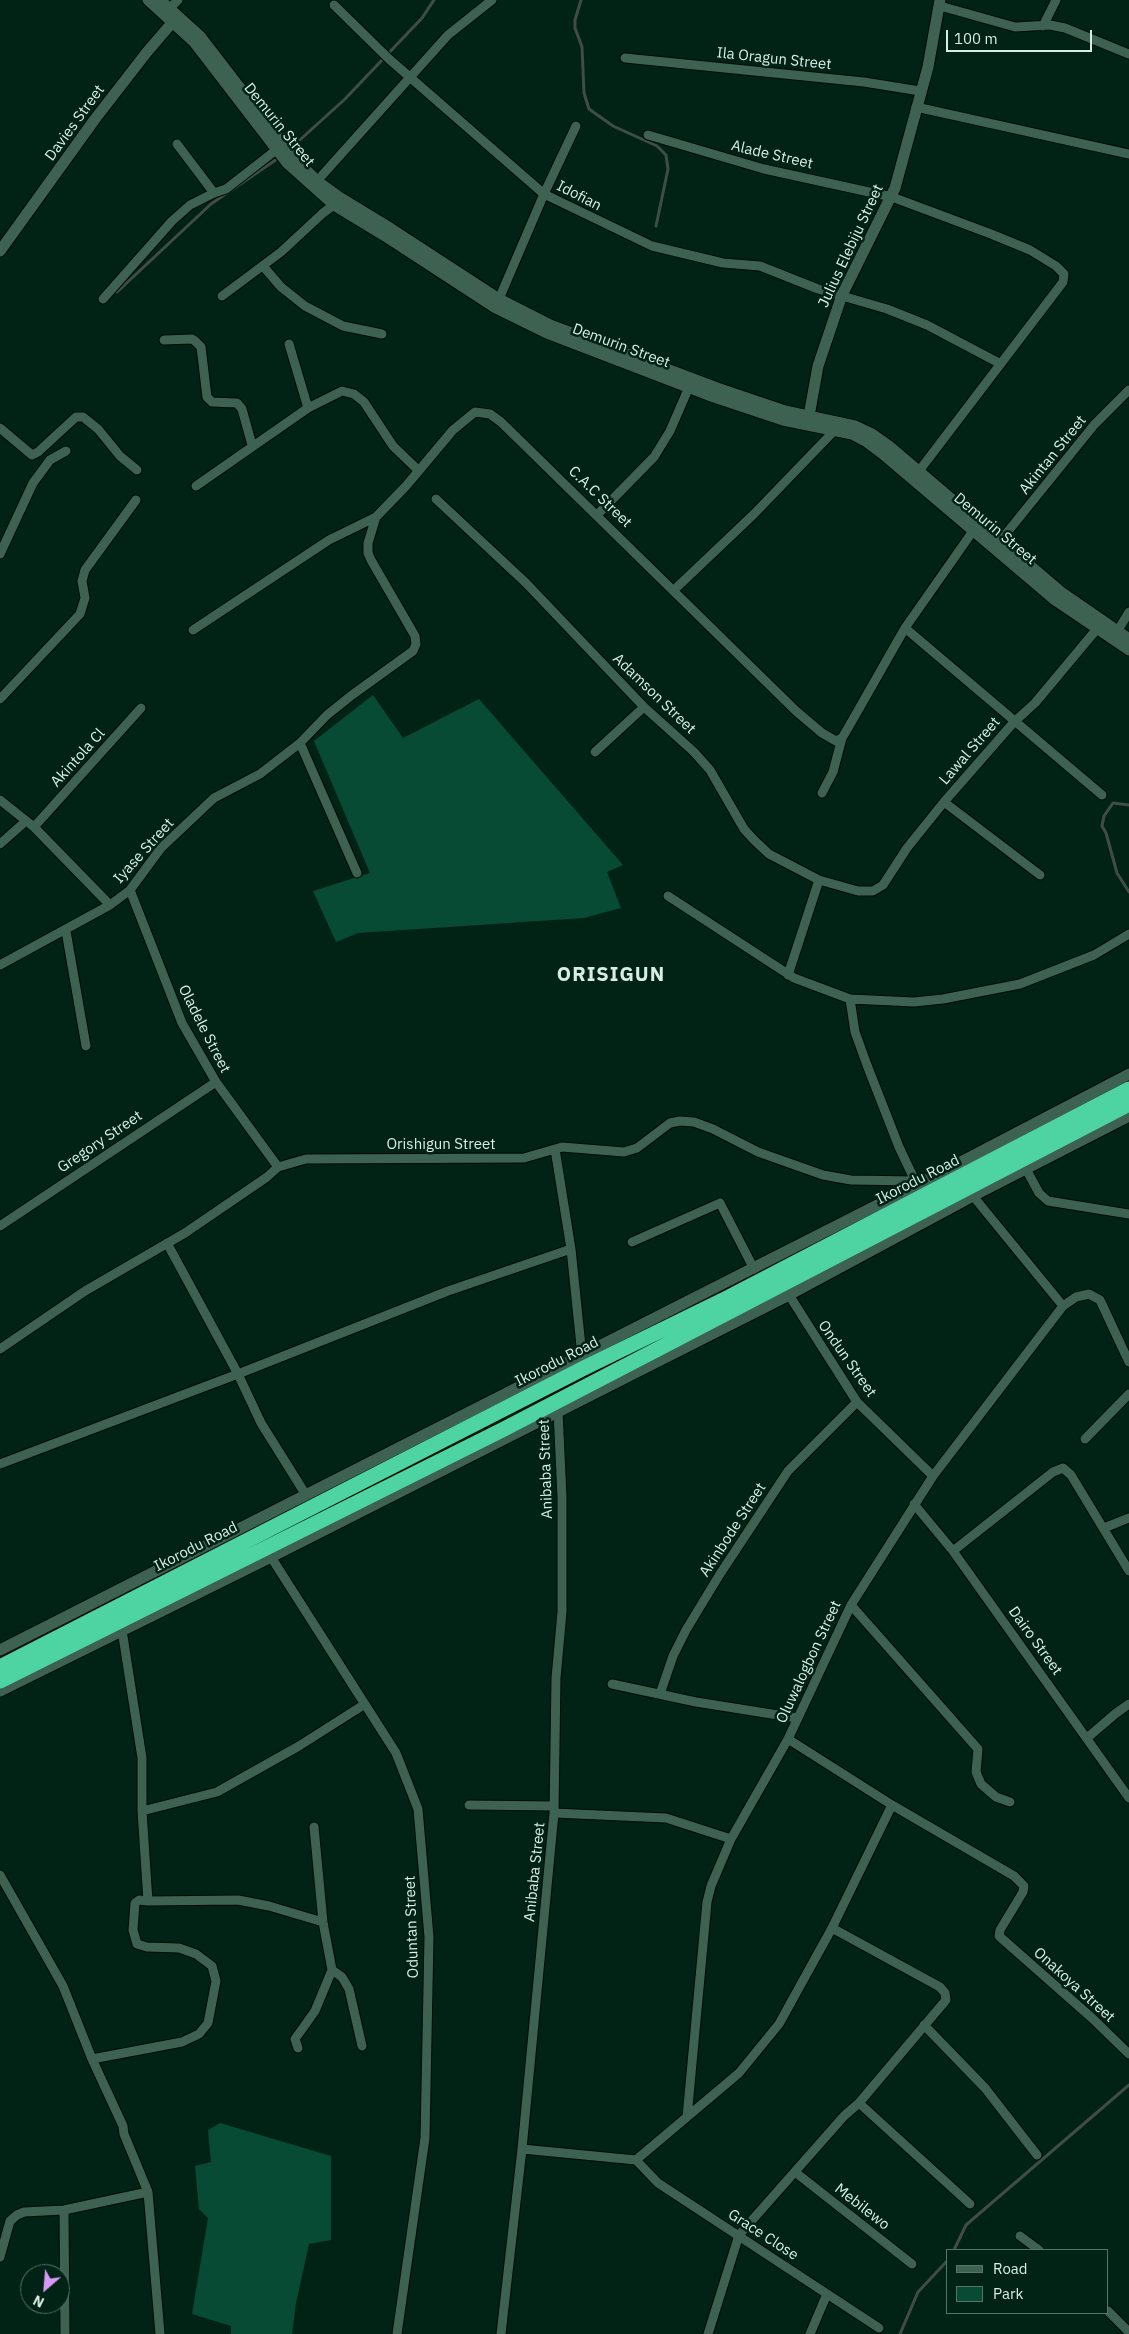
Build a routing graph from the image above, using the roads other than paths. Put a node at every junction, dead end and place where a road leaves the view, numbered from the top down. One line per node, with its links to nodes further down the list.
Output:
1 (148, 0): 7 (street, Demurin Street)
2 (160, 0): 7 (street, Demurin Street)
3 (492, 0): 11 (street)
4 (1056, 0): 8 (street)
5 (940, 3): 8 (street); 12 (street, Julius Elebiju Street)
6 (334, 5): 11 (street, Idofian)
7 (172, 12): 17 (street, Demurin Street); 24 (street, Davies Street)
8 (1042, 26): 9 (street)
9 (1129, 54)
10 (625, 58): 12 (street, Ila Oragun Street)
11 (411, 76): 19 (street); 21 (street, Idofian)
12 (920, 91): 13 (street, Julius Elebiju Street)
13 (916, 107): 18 (street); 22 (street, Julius Elebiju Street)
14 (576, 126): 21 (street)
15 (648, 136): 22 (street, Alade Street)
16 (177, 144): 20 (street)
17 (285, 152): 19 (street, Demurin Street); 20 (street); 23 (street, Demurin Street)
18 (1129, 154)
19 (318, 181): 29 (street, Demurin Street)
20 (214, 193): 28 (street)
21 (544, 194): 26 (street, Idofian); 29 (street)
22 (892, 197): 26 (street, Julius Elebiju Street); 33 (street, Alade Street)
23 (334, 205): 25 (street); 34 (street, Demurin Street)
24 (0, 251)
25 (263, 266): 27 (street); 30 (street)
26 (842, 295): 33 (street, Idofian); 37 (street, Julius Elebiju Street)
27 (222, 296)
28 (103, 299)
29 (499, 299): 37 (street, Demurin Street)
30 (382, 334)
31 (164, 340): 40 (street)
32 (289, 344): 36 (street)
33 (999, 363): 44 (street)
34 (689, 388): 39 (street, Demurin Street); 48 (street)
35 (1129, 390): 51 (street, Akintan Street)
36 (308, 408): 40 (street); 43 (street)
37 (809, 416): 44 (street, Demurin Street)
38 (0, 428): 42 (street)
39 (834, 431): 50 (street, Demurin Street); 53 (street)
40 (252, 445): 45 (street)
41 (66, 451): 52 (street)
42 (137, 470)
43 (418, 470): 48 (street, C.A.C Street); 49 (street, C.A.C Street)
44 (918, 471): 51 (street, Demurin Street)
45 (196, 486)
46 (436, 499): 62 (street, Adamson Street)
47 (136, 500): 61 (street)
48 (598, 514): 53 (street, C.A.C Street)
49 (376, 517): 57 (street); 66 (street, C.A.C Street)
50 (974, 531): 55 (street, Demurin Street); 56 (street)
51 (1001, 540): 55 (street, Demurin Street)
52 (0, 554)
53 (674, 590): 65 (street, C.A.C Street)
54 (1129, 612): 58 (street)
55 (1100, 625): 58 (street, Demurin Street); 64 (street, Lawal Street)
56 (905, 628): 64 (street); 65 (street)
57 (193, 630)
58 (1115, 636): 59 (street, Demurin Street); 60 (street, Demurin Street)
59 (1129, 639)
60 (1129, 650)
61 (0, 700)
62 (644, 707): 67 (street); 77 (street, Adamson Street)
63 (141, 708): 73 (street, Akintola Cl)
64 (1014, 722): 69 (street); 71 (street, Lawal Street)
65 (842, 738): 68 (street)
66 (300, 744): 75 (street); 78 (street, Iyase Street)
67 (595, 752)
68 (822, 793)
69 (1102, 795)
70 (0, 800): 72 (street)
71 (944, 802): 76 (street); 79 (street, Lawal Street)
72 (26, 821): 73 (street); 74 (street)
73 (34, 827): 81 (street)
74 (0, 844)
75 (357, 873)
76 (1040, 875)
77 (819, 880): 79 (street, Adamson Street); 85 (street)
78 (130, 890): 81 (street, Iyase Street); 89 (street, Oladele Street)
79 (858, 891)
80 (668, 896): 85 (street)
81 (110, 906): 82 (street, Iyase Street)
82 (66, 931): 84 (street, Iyase Street); 87 (street)
83 (1129, 934): 86 (street)
84 (0, 965)
85 (788, 974): 86 (street)
86 (850, 999): 96 (street)
87 (86, 1046)
88 (1129, 1074): 96 (street, Ikorodu Road)
89 (216, 1082): 94 (street, Oladele Street); 99 (street, Gregory Street)
90 (1129, 1089): 129 (highway, Ikorodu Road)
91 (1129, 1104): 123 (highway, Ikorodu Road)
92 (1129, 1116): 95 (street, Ikorodu Road)
93 (554, 1149): 94 (street, Orishigun Street); 96 (street, Orishigun Street); 102 (street)
94 (278, 1167): 101 (street, Orishigun Street)
95 (1026, 1169): 97 (street, Ikorodu Road); 98 (street)
96 (916, 1183): 103 (street, Ikorodu Road)
97 (973, 1196): 104 (street, Ikorodu Road); 105 (street)
98 (1129, 1214)
99 (0, 1226)
100 (632, 1242): 103 (street)
101 (167, 1243): 107 (street, Orishigun Street); 110 (street)
102 (571, 1249): 108 (street); 110 (street)
103 (754, 1268): 108 (street, Ikorodu Road)
104 (789, 1295): 112 (street, Ondun Street); 113 (street, Ikorodu Road)
105 (1063, 1306): 106 (street, Oluwalogbon Street); 116 (street, Oluwalogbon Street)
106 (1125, 1346): 109 (street)
107 (0, 1348)
108 (582, 1356): 117 (street, Ikorodu Road)
109 (1129, 1362)
110 (238, 1374): 115 (street); 117 (street)
111 (1129, 1394): 114 (street)
112 (857, 1402): 116 (street, Ondun Street); 133 (street, Akinbode Street)
113 (558, 1411): 122 (street, Ikorodu Road); 143 (street, Anibaba Street)
114 (1085, 1439)
115 (0, 1464)
116 (933, 1476): 118 (street, Oluwalogbon Street)
117 (306, 1495): 128 (street, Ikorodu Road)
118 (914, 1504): 121 (street, Dairo Street); 126 (street, Oluwalogbon Street)
119 (1129, 1518): 120 (street)
120 (1104, 1528): 121 (street); 124 (street)
121 (953, 1551): 137 (street, Dairo Street)
122 (271, 1557): 123 (street, Ikorodu Road); 134 (street, Oduntan Street)
123 (257, 1559): 125 (highway, Ikorodu Road)
124 (1129, 1571)
125 (174, 1600): 127 (street, Ikorodu Road); 130 (highway, Ikorodu Road)
126 (851, 1605): 136 (street, Oluwalogbon Street); 140 (street)
127 (122, 1630): 132 (street, Ikorodu Road); 144 (street)
128 (0, 1650)
129 (0, 1667)
130 (0, 1681)
131 (612, 1684): 133 (street)
132 (0, 1691)
133 (660, 1694): 136 (street)
134 (365, 1704): 144 (street); 177 (street, Oduntan Street)
135 (1129, 1704): 137 (street)
136 (798, 1718): 138 (street, Oluwalogbon Street)
137 (1087, 1738): 139 (street, Dairo Street)
138 (788, 1739): 142 (street); 146 (street, Oluwalogbon Street)
139 (1129, 1798)
140 (1010, 1802)
141 (469, 1805): 143 (street)
142 (892, 1805): 150 (street); 155 (street, Onakoya Street)
143 (554, 1810): 146 (street); 159 (street, Anibaba Street)
144 (142, 1811): 148 (street)
145 (314, 1827): 149 (street)
146 (731, 1839): 158 (street, Oluwalogbon Street)
147 (0, 1875): 156 (street)
148 (148, 1901): 149 (street); 156 (street)
149 (323, 1922): 151 (street)
150 (832, 1928): 152 (street); 158 (street)
151 (332, 1970): 153 (street); 154 (street)
152 (924, 2025): 157 (street); 160 (street)
153 (362, 2046)
154 (298, 2048)
155 (1129, 2054)
156 (92, 2059): 163 (street)
157 (858, 2103): 162 (street); 164 (street)
158 (687, 2117): 161 (street)
159 (522, 2149): 161 (street); 178 (street, Anibaba Street)
160 (1037, 2155)
161 (636, 2160): 166 (street, Grace Close)
162 (795, 2172): 166 (street); 170 (street, Mebilewo)
163 (148, 2192): 165 (street); 176 (street)
164 (970, 2204)
165 (64, 2210): 169 (street); 175 (street)
166 (739, 2235): 171 (street, Grace Close); 179 (street)
167 (1020, 2236): 168 (street)
168 (1038, 2249)
169 (0, 2257)
170 (912, 2264)
171 (827, 2294): 173 (street, Grace Close); 180 (street)
172 (1109, 2312): 174 (street)
173 (879, 2328)
174 (1129, 2332)
175 (65, 2334)
176 (160, 2334)
177 (397, 2334)
178 (501, 2334)
179 (708, 2334)
180 (810, 2334)

